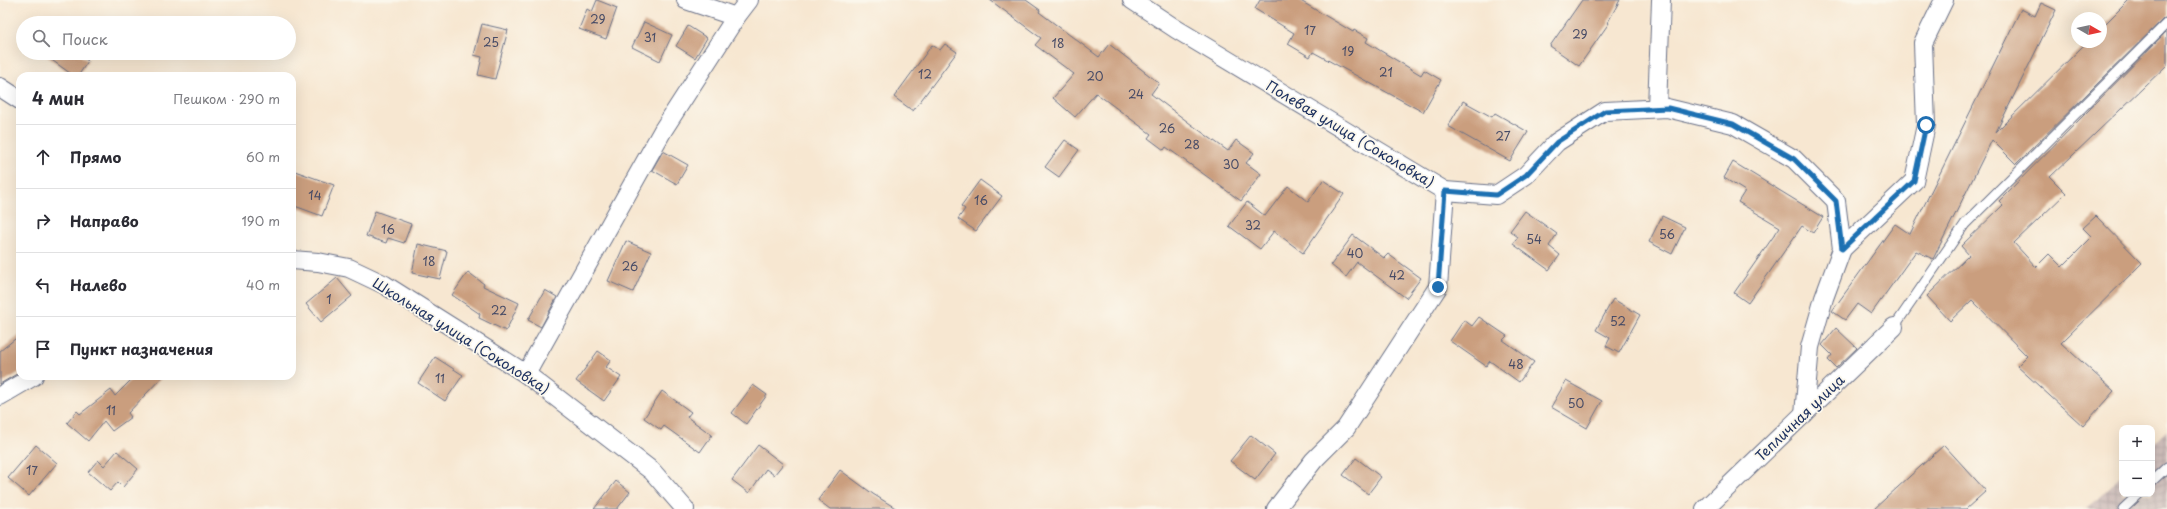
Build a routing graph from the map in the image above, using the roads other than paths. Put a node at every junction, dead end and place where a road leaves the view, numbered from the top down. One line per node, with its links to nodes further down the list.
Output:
1 (686, 0): 6 (street)
2 (749, 0): 6 (street)
3 (1132, 0): 11 (street, Полевая улица (Соколовка))
4 (1660, 0): 10 (street)
5 (1944, 0): 12 (street)
6 (736, 17): 15 (street)
7 (2167, 23): 14 (lane)
8 (0, 87): 9 (street)
9 (16, 97)
10 (1657, 108): 11 (street, Полевая улица (Соколовка)); 12 (street, Полевая улица (Соколовка))
11 (1445, 191): 23 (street)
12 (1842, 249): 18 (street, Полевая улица (Соколовка))
13 (296, 260): 15 (street, Школьная улица (Соколовка))
14 (1894, 327): 18 (street, Тепличная улица)
15 (526, 374): 22 (street, Школьная улица (Соколовка))
16 (27, 380): 17 (street)
17 (0, 396)
18 (1804, 414): 24 (street, Тепличная улица)
19 (2167, 467): 20 (lane)
20 (2155, 478)
21 (2136, 497): 25 (lane)
22 (685, 509)
23 (1276, 509)
24 (1705, 509)
25 (2123, 509)

